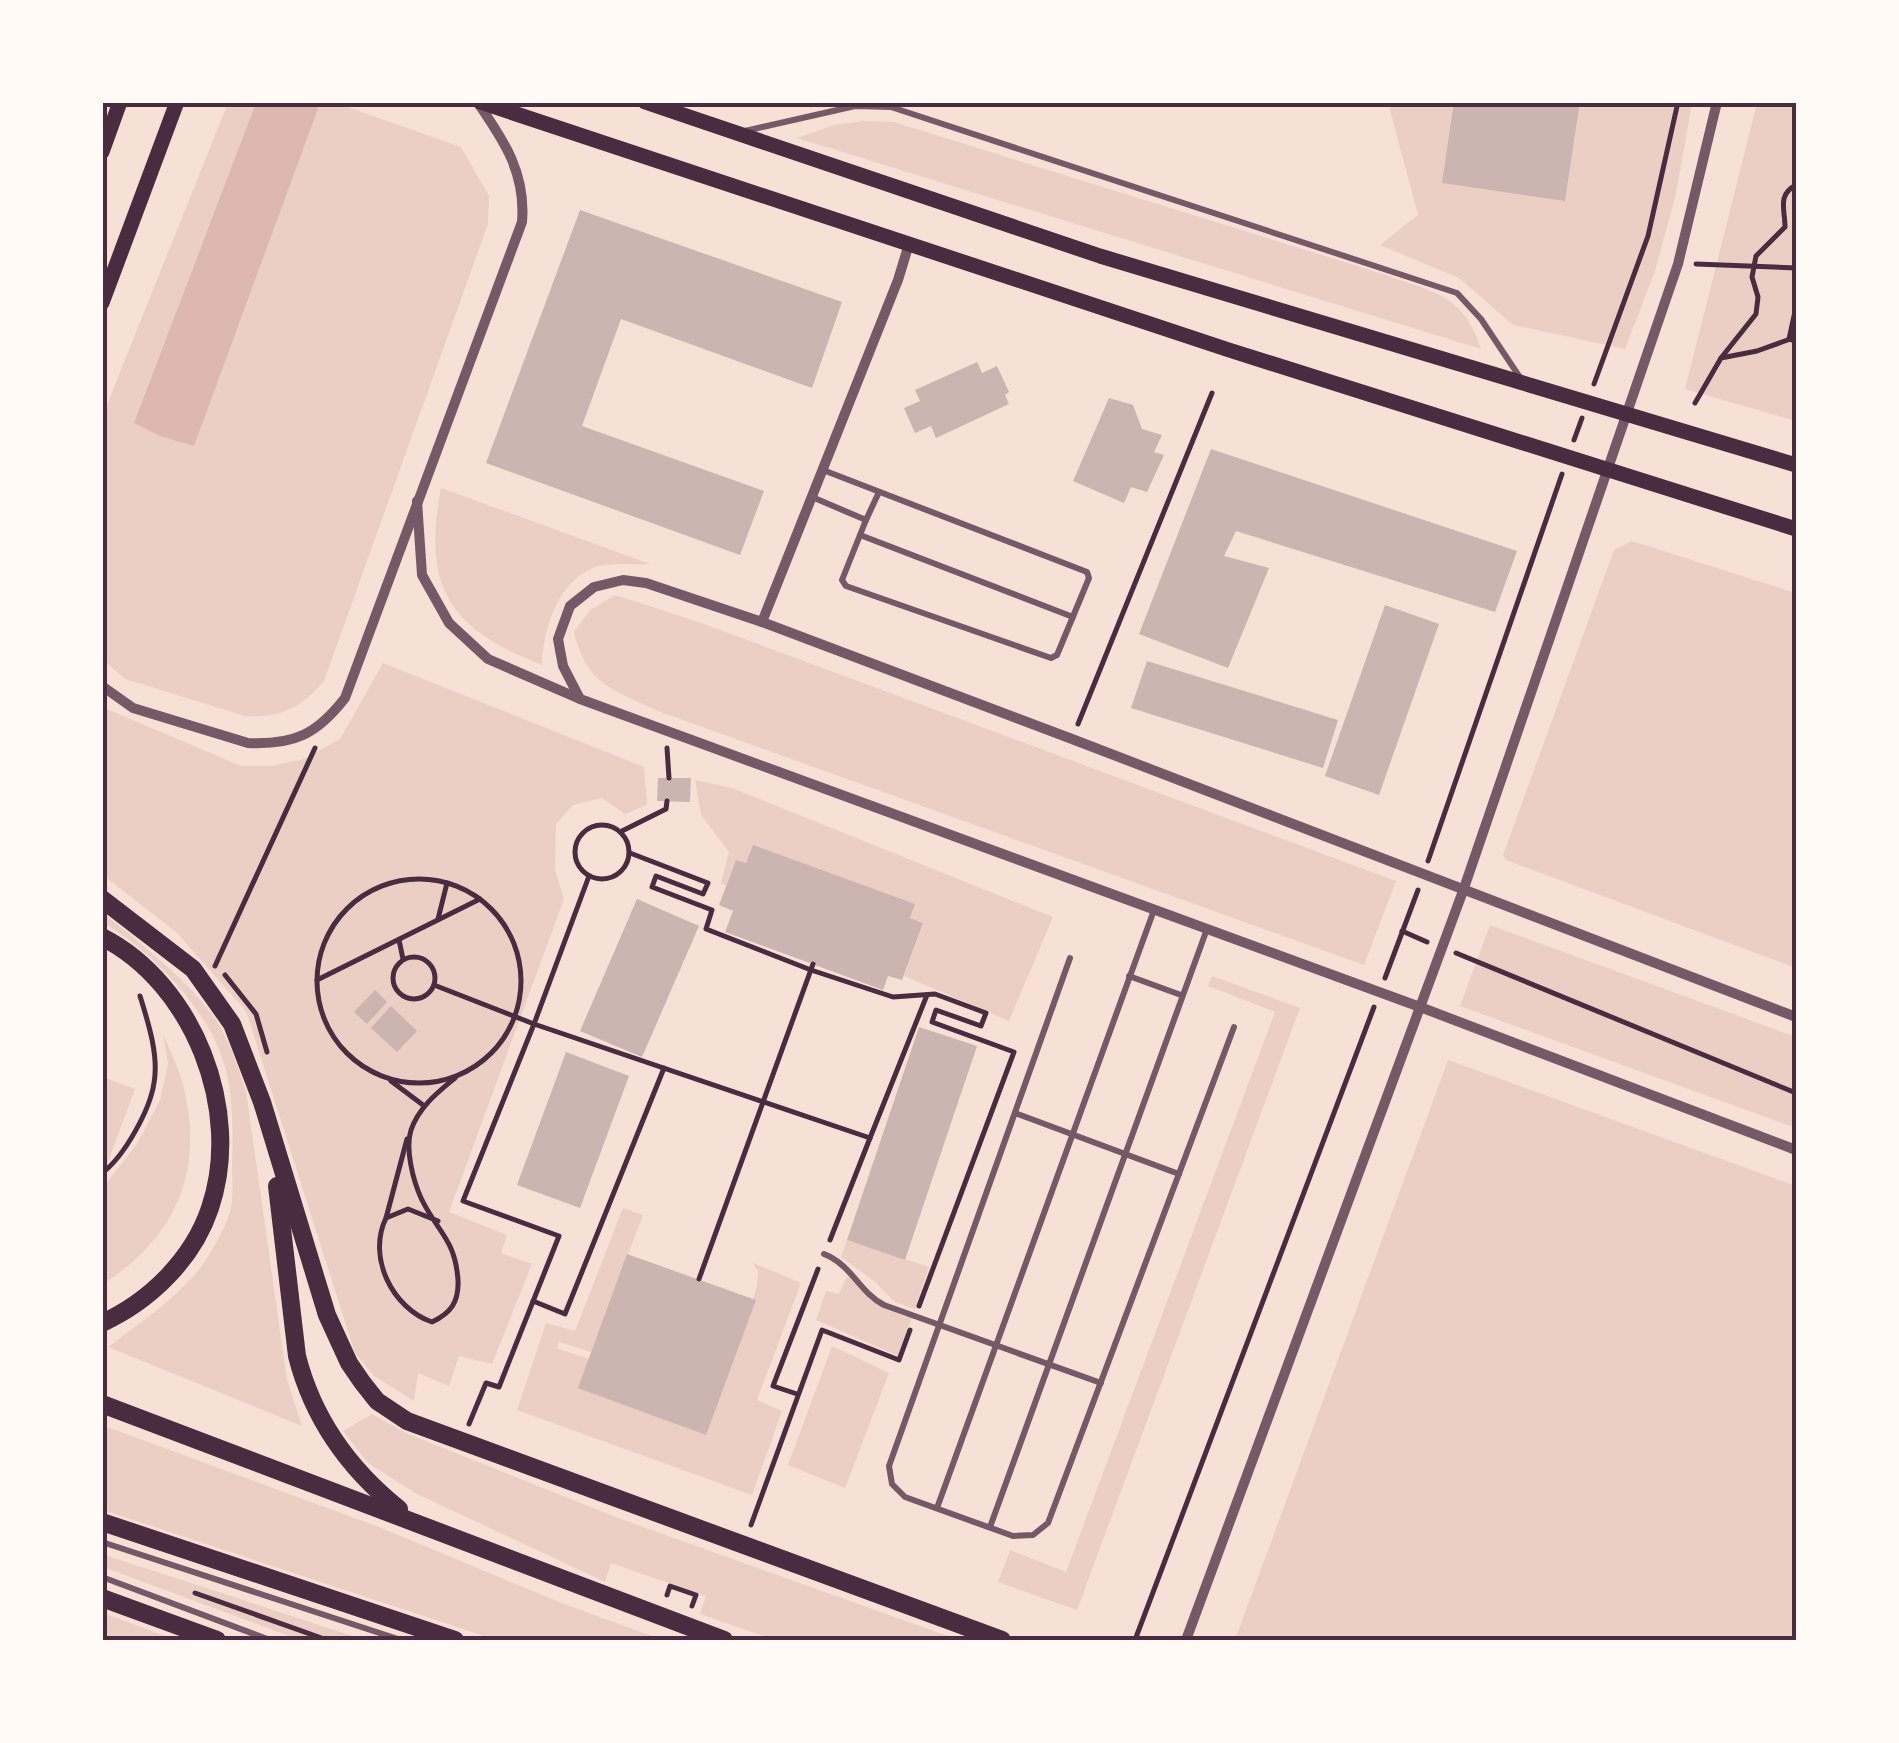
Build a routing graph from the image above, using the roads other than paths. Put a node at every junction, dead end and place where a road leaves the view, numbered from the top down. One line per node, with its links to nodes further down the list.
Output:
1 (112, 102): 7 (main road)
2 (120, 102): 7 (main road)
3 (479, 102): 10 (main road); 19 (street)
4 (646, 102): 8 (main road)
5 (1717, 102): 13 (street)
6 (177, 105): 11 (main road)
7 (113, 123): 9 (main road)
8 (737, 133): 12 (main road); 12 (lane)
9 (102, 152)
10 (908, 244): 15 (main road); 16 (street)
11 (102, 302)
12 (1522, 380): 13 (main road)
13 (1627, 412): 14 (main road); 15 (street)
14 (1796, 464)
15 (1607, 469): 21 (main road); 27 (street)
16 (822, 470): 17 (lane); 18 (street)
17 (879, 492): 20 (lane); 23 (lane)
18 (811, 496): 20 (lane); 24 (street)
19 (417, 500): 25 (street); 26 (street)
20 (866, 520): 22 (lane)
21 (1796, 529)
22 (860, 535): 23 (lane); 23 (lane)
23 (1073, 618)
24 (762, 622): 26 (street); 27 (street)
25 (102, 686)
26 (580, 699): 29 (street)
27 (1462, 891): 35 (street); 36 (street)
28 (102, 899): 40 (main road)
29 (1154, 910): 30 (street); 33 (lane)
30 (1206, 929): 34 (lane); 35 (street)
31 (102, 936): 45 (main road)
32 (1070, 958): 38 (lane)
33 (1129, 976): 34 (lane); 39 (lane)
34 (1181, 995): 42 (lane)
35 (1420, 1007): 41 (street); 64 (street)
36 (1796, 1017)
37 (1234, 1027): 43 (lane)
38 (1015, 1113): 39 (lane); 46 (lane)
39 (1072, 1134): 42 (lane); 47 (lane)
40 (272, 1141): 53 (main road); 63 (main road)
41 (1796, 1150)
42 (1124, 1154): 43 (lane); 48 (lane)
43 (1179, 1174): 49 (lane)
44 (824, 1254): 46 (lane)
45 (102, 1322)
46 (940, 1323): 47 (lane); 51 (lane)
47 (996, 1344): 48 (lane); 51 (lane)
48 (1048, 1363): 49 (lane); 54 (lane)
49 (1101, 1383): 54 (lane)
50 (102, 1404): 53 (main road)
51 (937, 1508): 54 (lane)
52 (102, 1522): 61 (main road)
53 (414, 1522): 62 (main road)
54 (990, 1527)
55 (102, 1542): 60 (lane)
56 (102, 1577): 59 (lane)
57 (102, 1598): 58 (main road)
58 (217, 1640)
59 (270, 1640)
60 (401, 1640)
61 (455, 1640)
62 (724, 1640)
63 (1002, 1640)
64 (1186, 1640)

